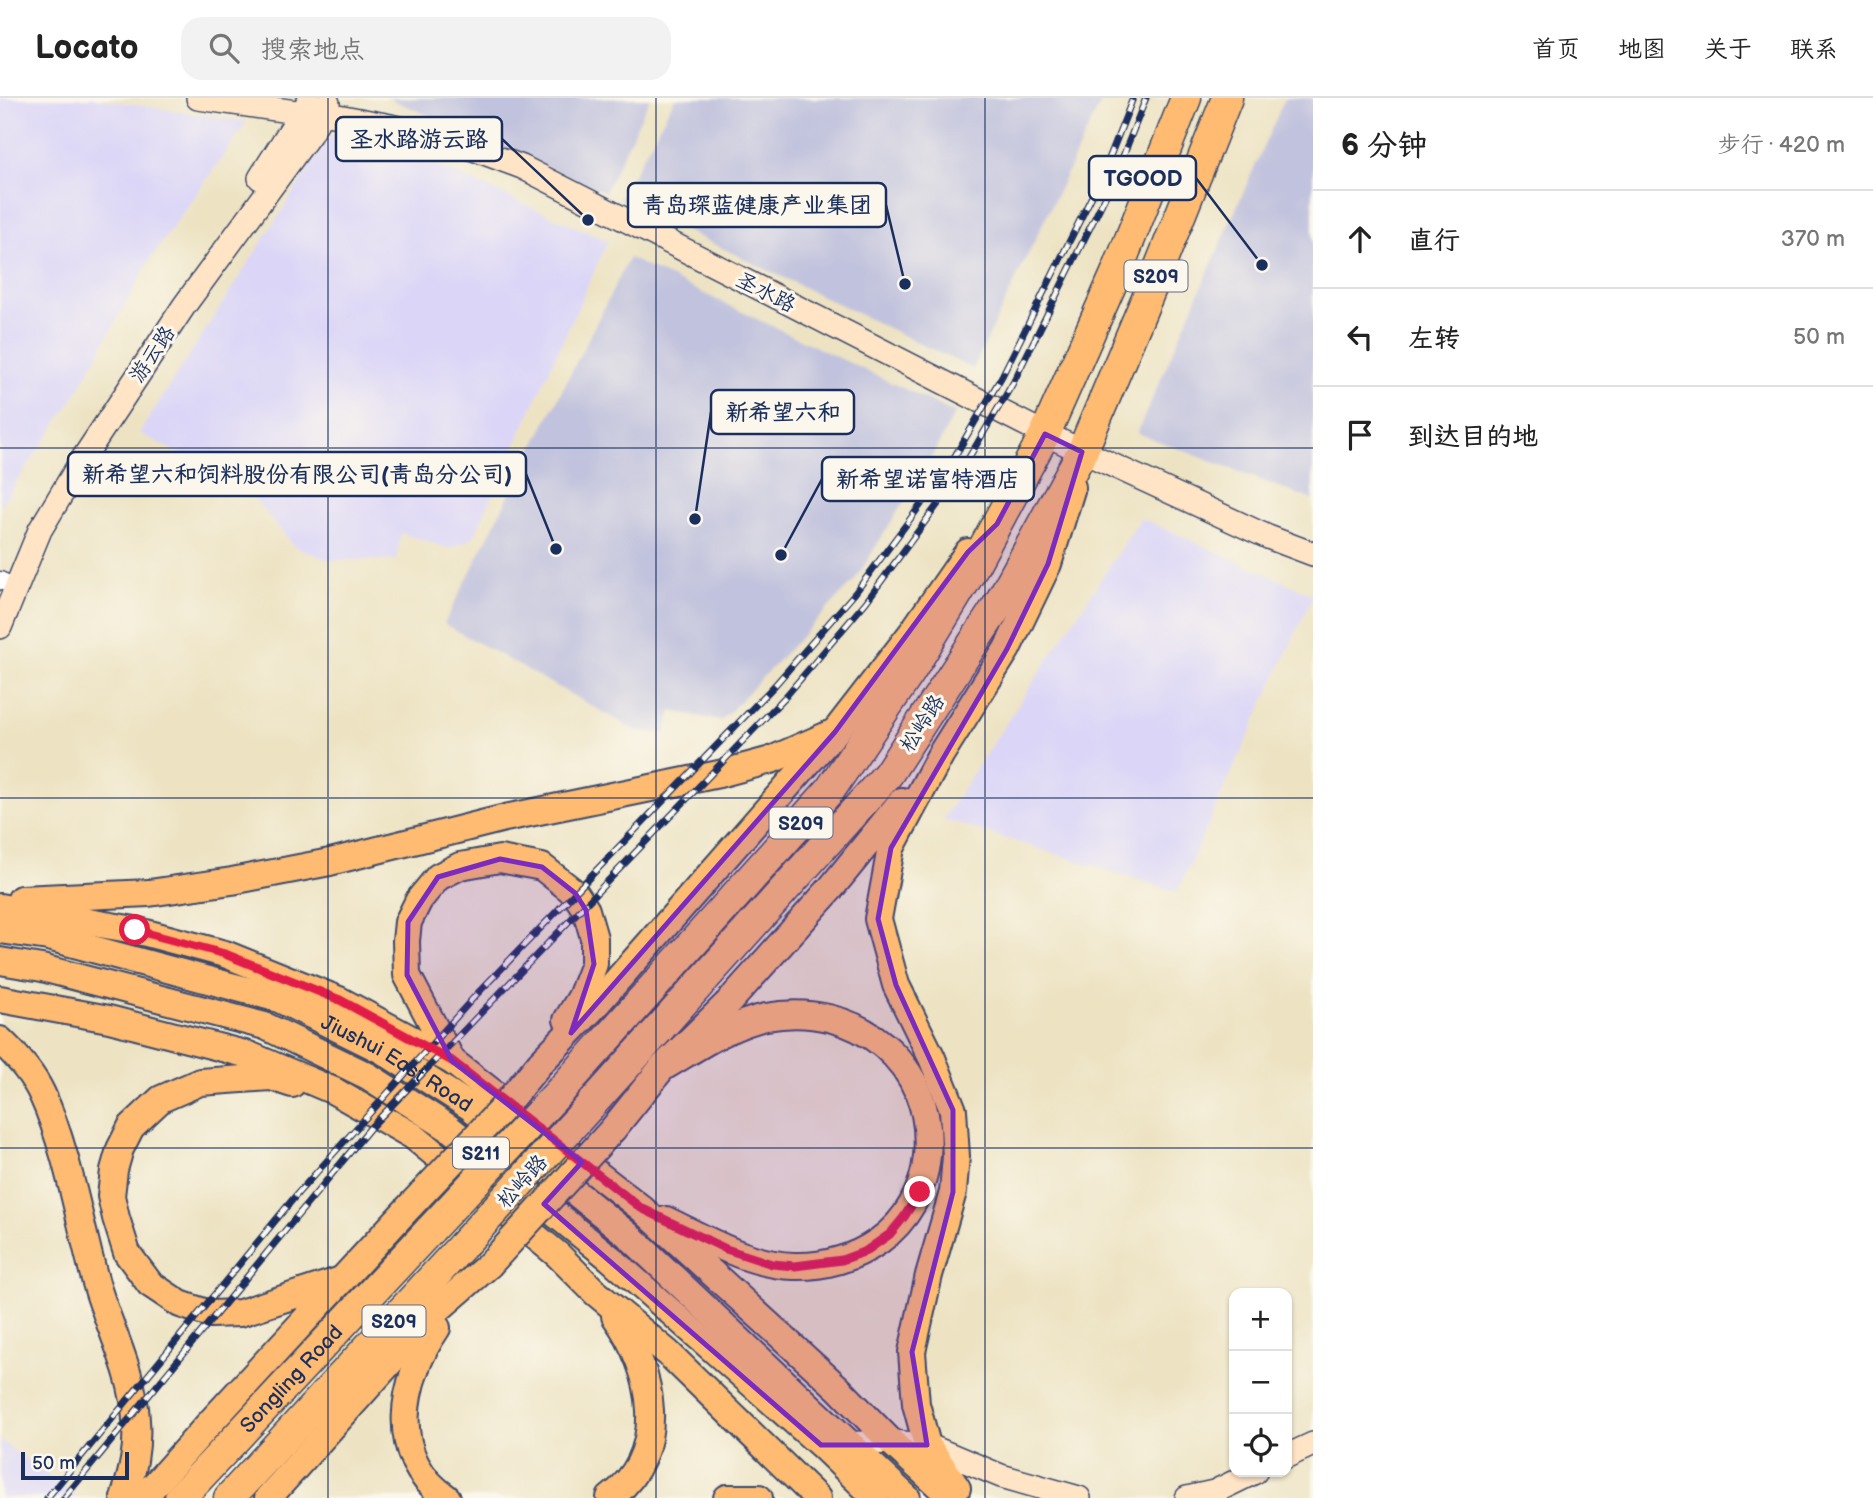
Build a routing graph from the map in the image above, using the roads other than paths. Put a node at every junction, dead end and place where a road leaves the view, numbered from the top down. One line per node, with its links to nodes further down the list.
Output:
1 (198, 98): 4 (street, 圣水路)
2 (1186, 98): 5 (highway, 松岭路 / S209)
3 (1227, 98): 6 (highway, 松岭路 / S209)
4 (316, 105): 5 (street, 圣水路); 9 (street, 游云路)
5 (1045, 434): 6 (street, 圣水路); 7 (highway, 松岭路 / S209)
6 (1082, 452): 8 (street, 圣水路); 12 (main road); 25 (highway, 松岭路 / S209, bridge)
7 (997, 524): 11 (main road); 24 (highway, 松岭路 / S209, bridge)
8 (1313, 554)
9 (6, 588): 10 (street, 游云路)
10 (0, 626)
11 (835, 732): 13 (main road); 20 (main road)
12 (941, 754): 21 (main road); 32 (main road)
13 (0, 900)
14 (0, 907): 19 (main road)
15 (0, 930): 30 (main road, Jiushui East Road / S211)
16 (0, 961): 33 (main road, Jiushui East Road / S211)
17 (0, 999): 22 (main road)
18 (0, 1040): 36 (main road)
19 (452, 1061): 20 (main road); 23 (main road)
20 (540, 1063): 26 (main road, bridge)
21 (662, 1069): 23 (main road); 27 (main road, bridge)
22 (355, 1102): 26 (main road); 28 (main road)
23 (641, 1208): 29 (main road)
24 (431, 1229): 38 (highway, Songling Road / S209)
25 (462, 1246): 39 (highway, Songling Road / S209)
26 (341, 1279): 37 (main road)
27 (467, 1286): 40 (main road); 41 (main road)
28 (596, 1293): 42 (main road); 45 (main road)
29 (891, 1442): 30 (street); 32 (street); 48 (main road)
30 (850, 1443): 33 (street); 47 (main road, Jiushui East Road / S211)
31 (1313, 1444): 34 (street)
32 (927, 1445): 49 (main road); 50 (street)
33 (821, 1446): 46 (main road, Jiushui East Road / S211)
34 (1292, 1454)
35 (1245, 1477): 51 (street)
36 (124, 1498)
37 (143, 1498)
38 (180, 1498)
39 (229, 1498)
40 (268, 1498)
41 (447, 1498)
42 (610, 1498)
43 (727, 1498): 44 (main road)
44 (759, 1498)
45 (817, 1498)
46 (876, 1498)
47 (907, 1498)
48 (952, 1498)
49 (964, 1498)
50 (1080, 1498)
51 (1187, 1498)

